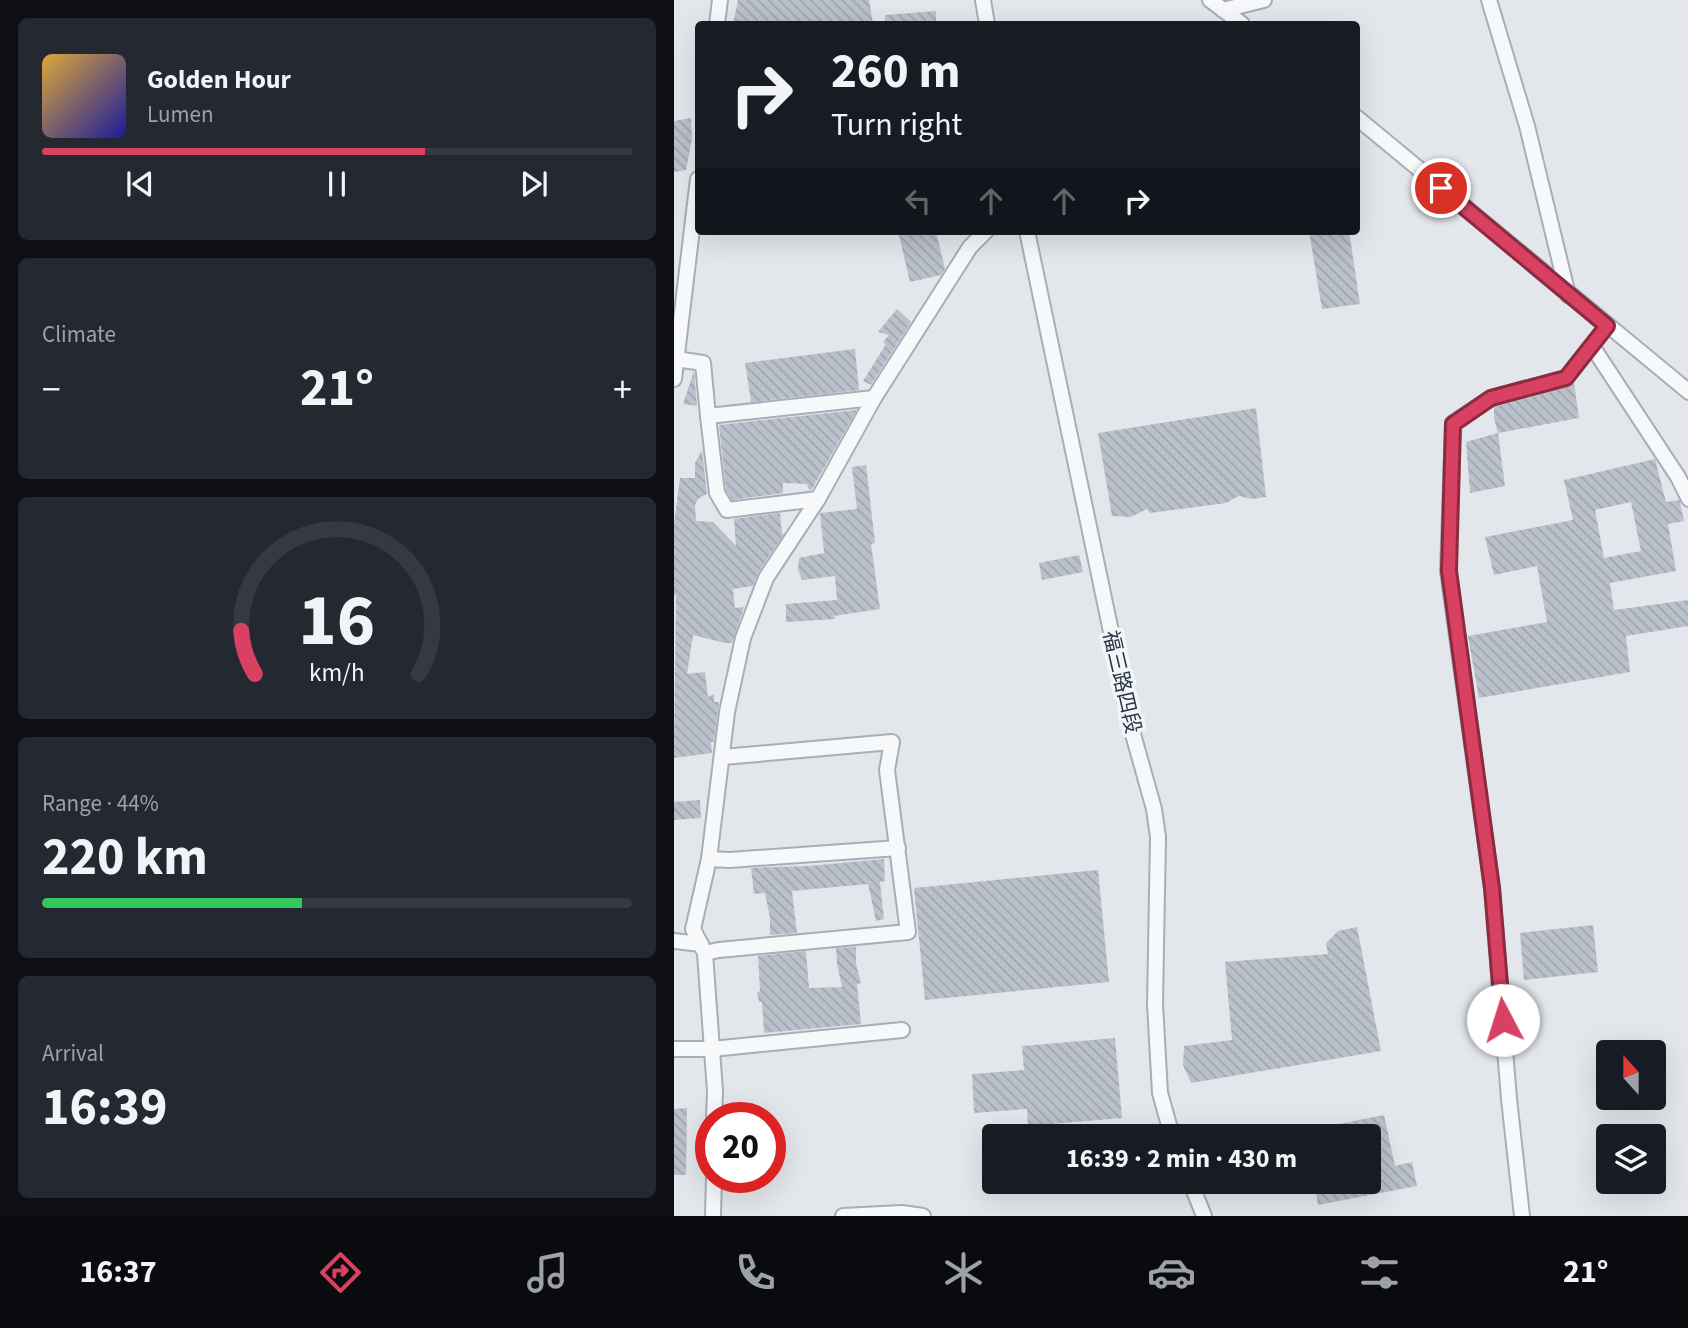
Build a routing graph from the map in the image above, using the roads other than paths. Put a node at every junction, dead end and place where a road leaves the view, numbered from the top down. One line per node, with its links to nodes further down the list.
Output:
1 (721, 0): 7 (street)
2 (983, 0): 8 (street)
3 (1210, 0): 6 (street)
4 (1264, 0): 6 (street)
5 (1489, 0): 14 (street)
6 (1223, 10): 9 (street)
7 (718, 21)
8 (986, 21)
9 (1238, 21)
10 (1360, 120): 14 (street)
11 (695, 204): 17 (street)
12 (982, 235): 20 (street)
13 (1028, 235): 33 (street, 福三路四段)
14 (1568, 295): 15 (street)
15 (1607, 326): 16 (street); 19 (street)
16 (1592, 346): 23 (street); 40 (street)
17 (676, 359): 18 (street); 21 (street)
18 (674, 379)
19 (1688, 392)
20 (874, 398): 21 (street); 22 (street)
21 (708, 416): 22 (street)
22 (818, 499): 24 (street)
23 (1688, 499)
24 (723, 757): 25 (street); 26 (street)
25 (898, 848): 26 (street); 28 (street)
26 (710, 859): 28 (street)
27 (674, 941): 28 (street)
28 (703, 949): 31 (street)
29 (902, 1030): 31 (street)
30 (674, 1049): 31 (street)
31 (712, 1049): 32 (street)
32 (714, 1102)
33 (1169, 1124)
34 (714, 1193): 36 (street)
35 (1195, 1194): 39 (street)
36 (713, 1216)
37 (843, 1216): 38 (street)
38 (922, 1216)
39 (1204, 1216)
40 (1522, 1216)

